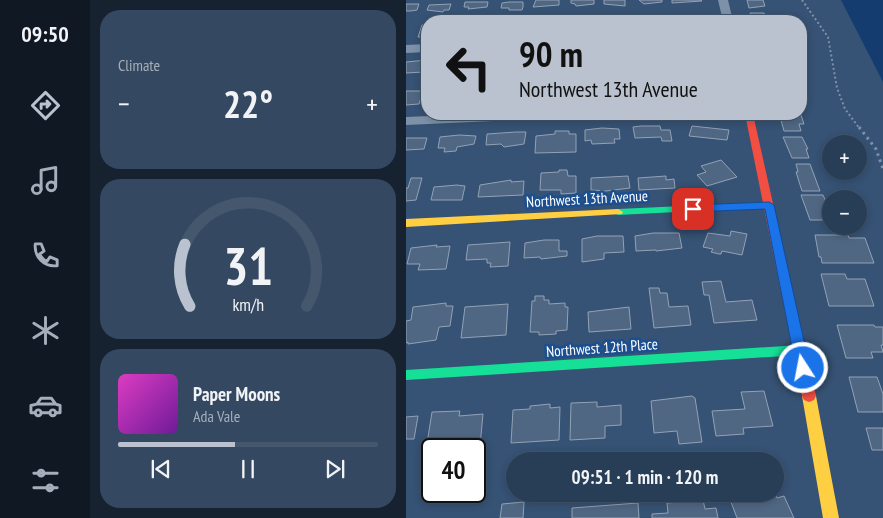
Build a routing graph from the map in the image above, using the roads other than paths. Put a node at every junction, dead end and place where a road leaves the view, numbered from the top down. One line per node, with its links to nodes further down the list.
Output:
1 (722, 0): 2 (street)
2 (726, 15)
3 (421, 48): 4 (street)
4 (406, 49)
5 (428, 120): 7 (street)
6 (750, 120): 8 (street)
7 (406, 121)
8 (769, 205): 9 (street, Northwest 13th Avenue); 10 (street)
9 (406, 223)
10 (800, 350): 11 (street, Northwest 12th Place); 12 (street)
11 (406, 375)
12 (831, 518)

